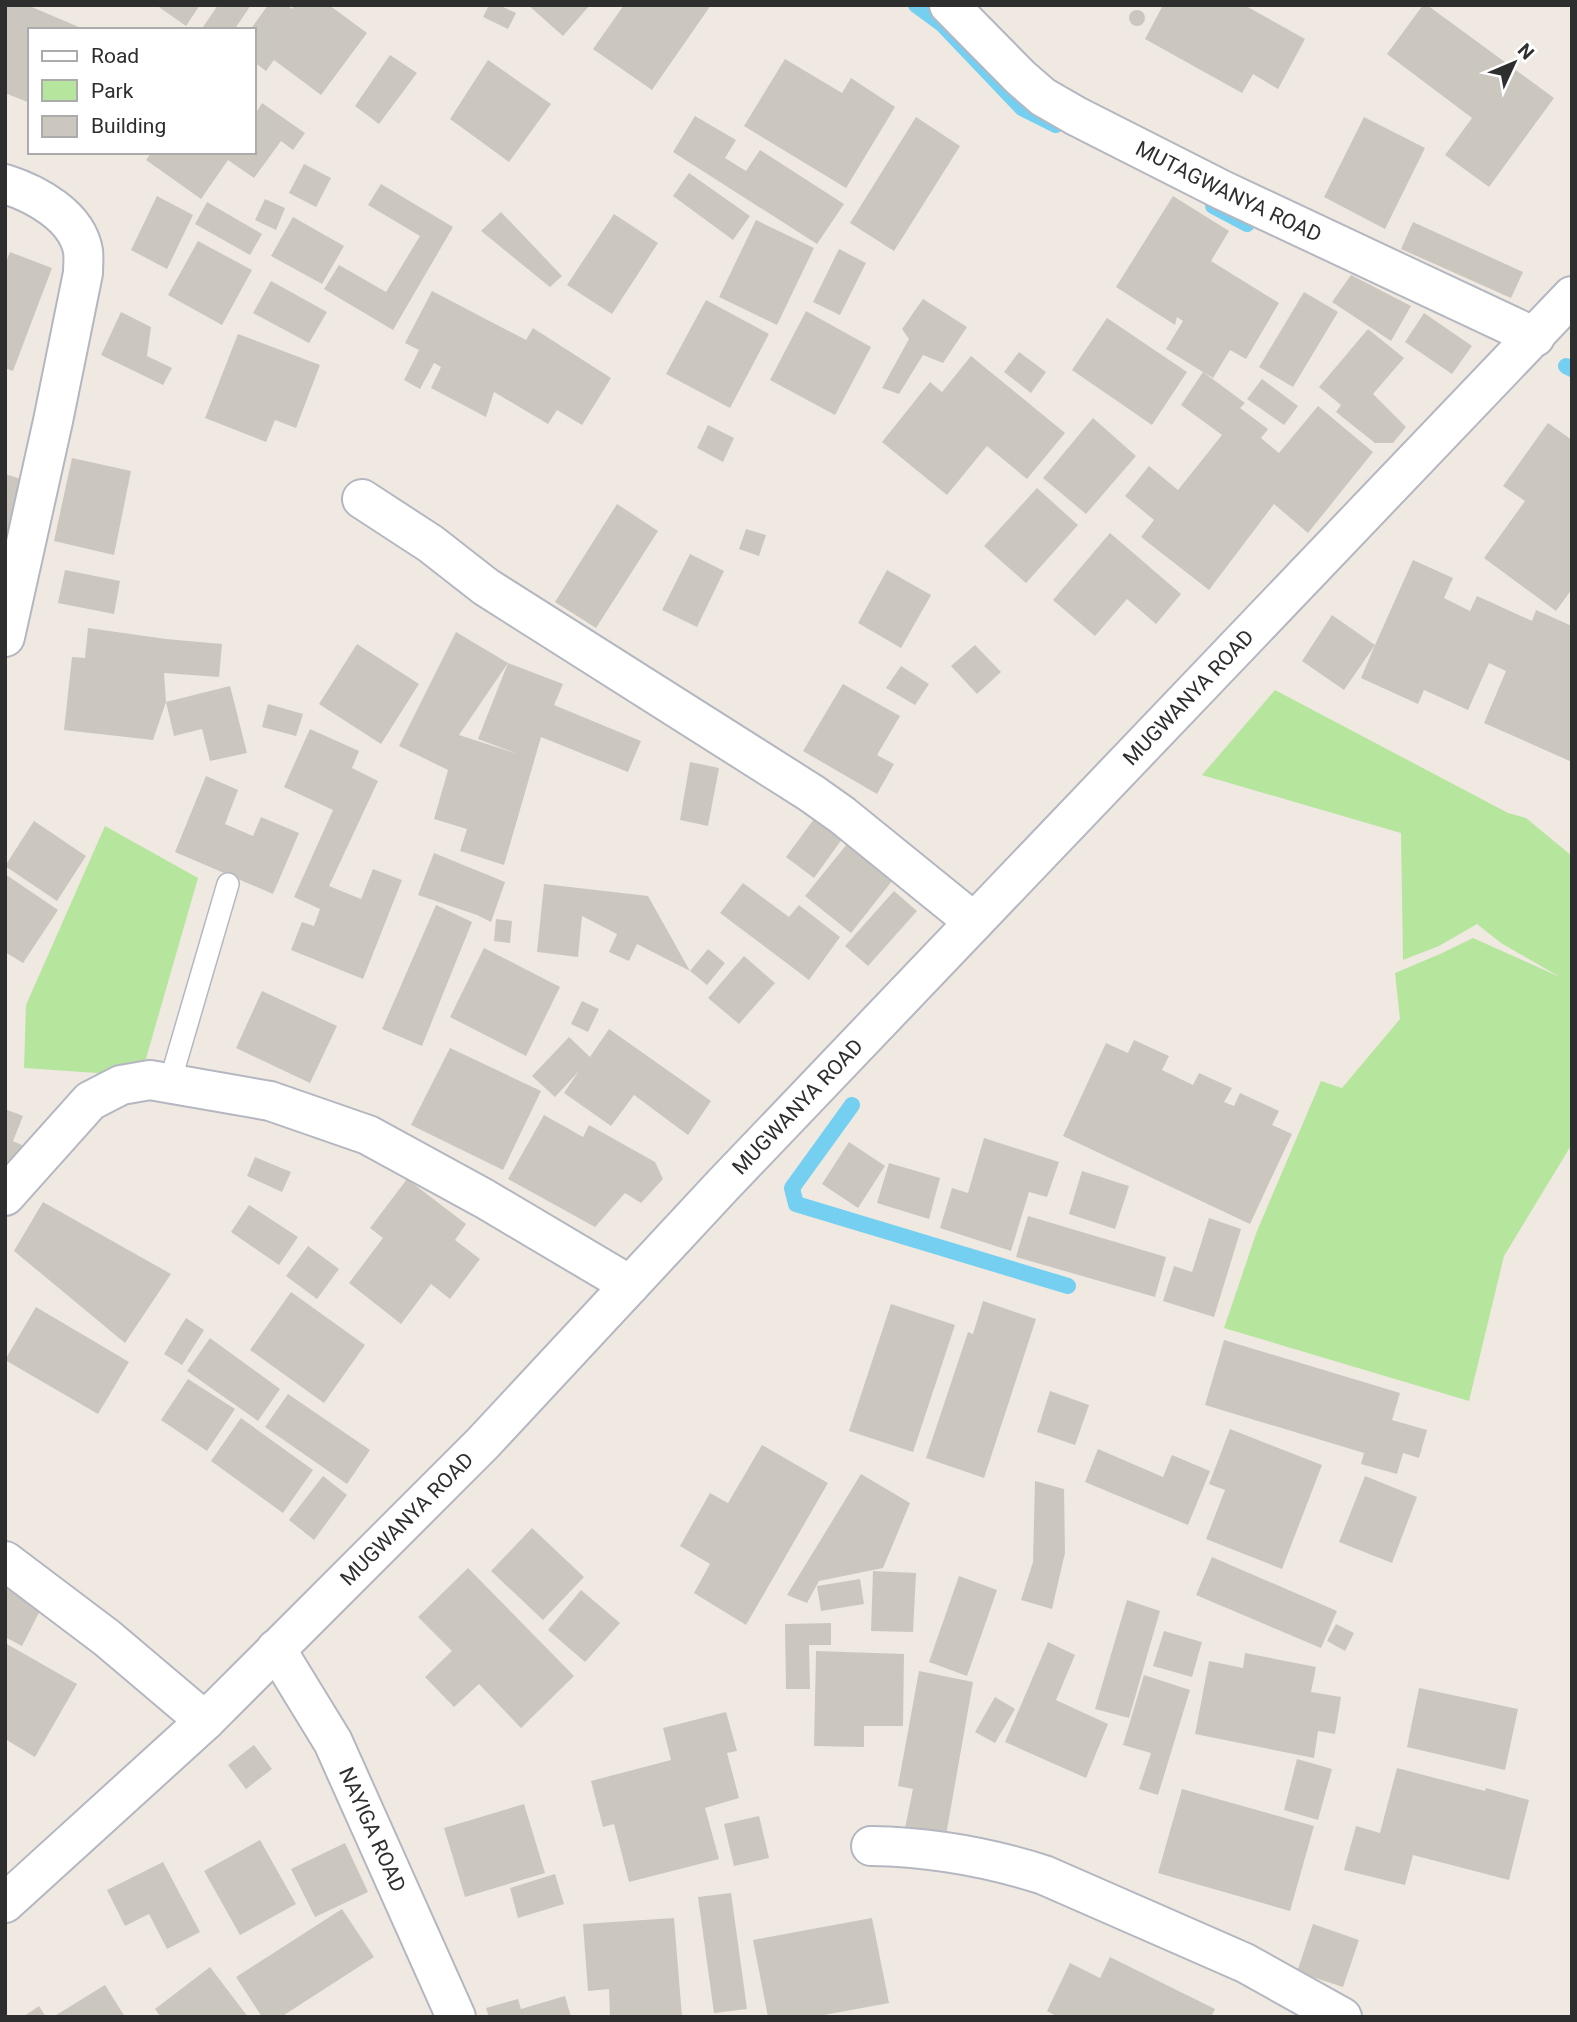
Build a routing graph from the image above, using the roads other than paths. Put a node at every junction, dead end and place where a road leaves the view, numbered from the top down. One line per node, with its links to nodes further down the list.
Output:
1 (949, 5): 3 (street, MUTAGWANYA ROAD)
2 (5, 184): 5 (street)
3 (1558, 320): 7 (street, MUGWANYA ROAD)
4 (362, 499): 7 (street)
5 (5, 637)
6 (228, 884): 8 (lane)
7 (974, 922): 10 (street, MUGWANYA ROAD)
8 (170, 1082): 9 (street); 10 (street)
9 (5, 1196)
10 (630, 1285): 12 (street, MUGWANYA ROAD)
11 (5, 1561): 13 (street)
12 (276, 1649): 13 (street, MUGWANYA ROAD); 16 (street, NAYIGA ROAD)
13 (205, 1721): 15 (street, MUGWANYA ROAD)
14 (872, 1846): 17 (street)
15 (5, 1903)
16 (456, 2017)
17 (1342, 2017)

